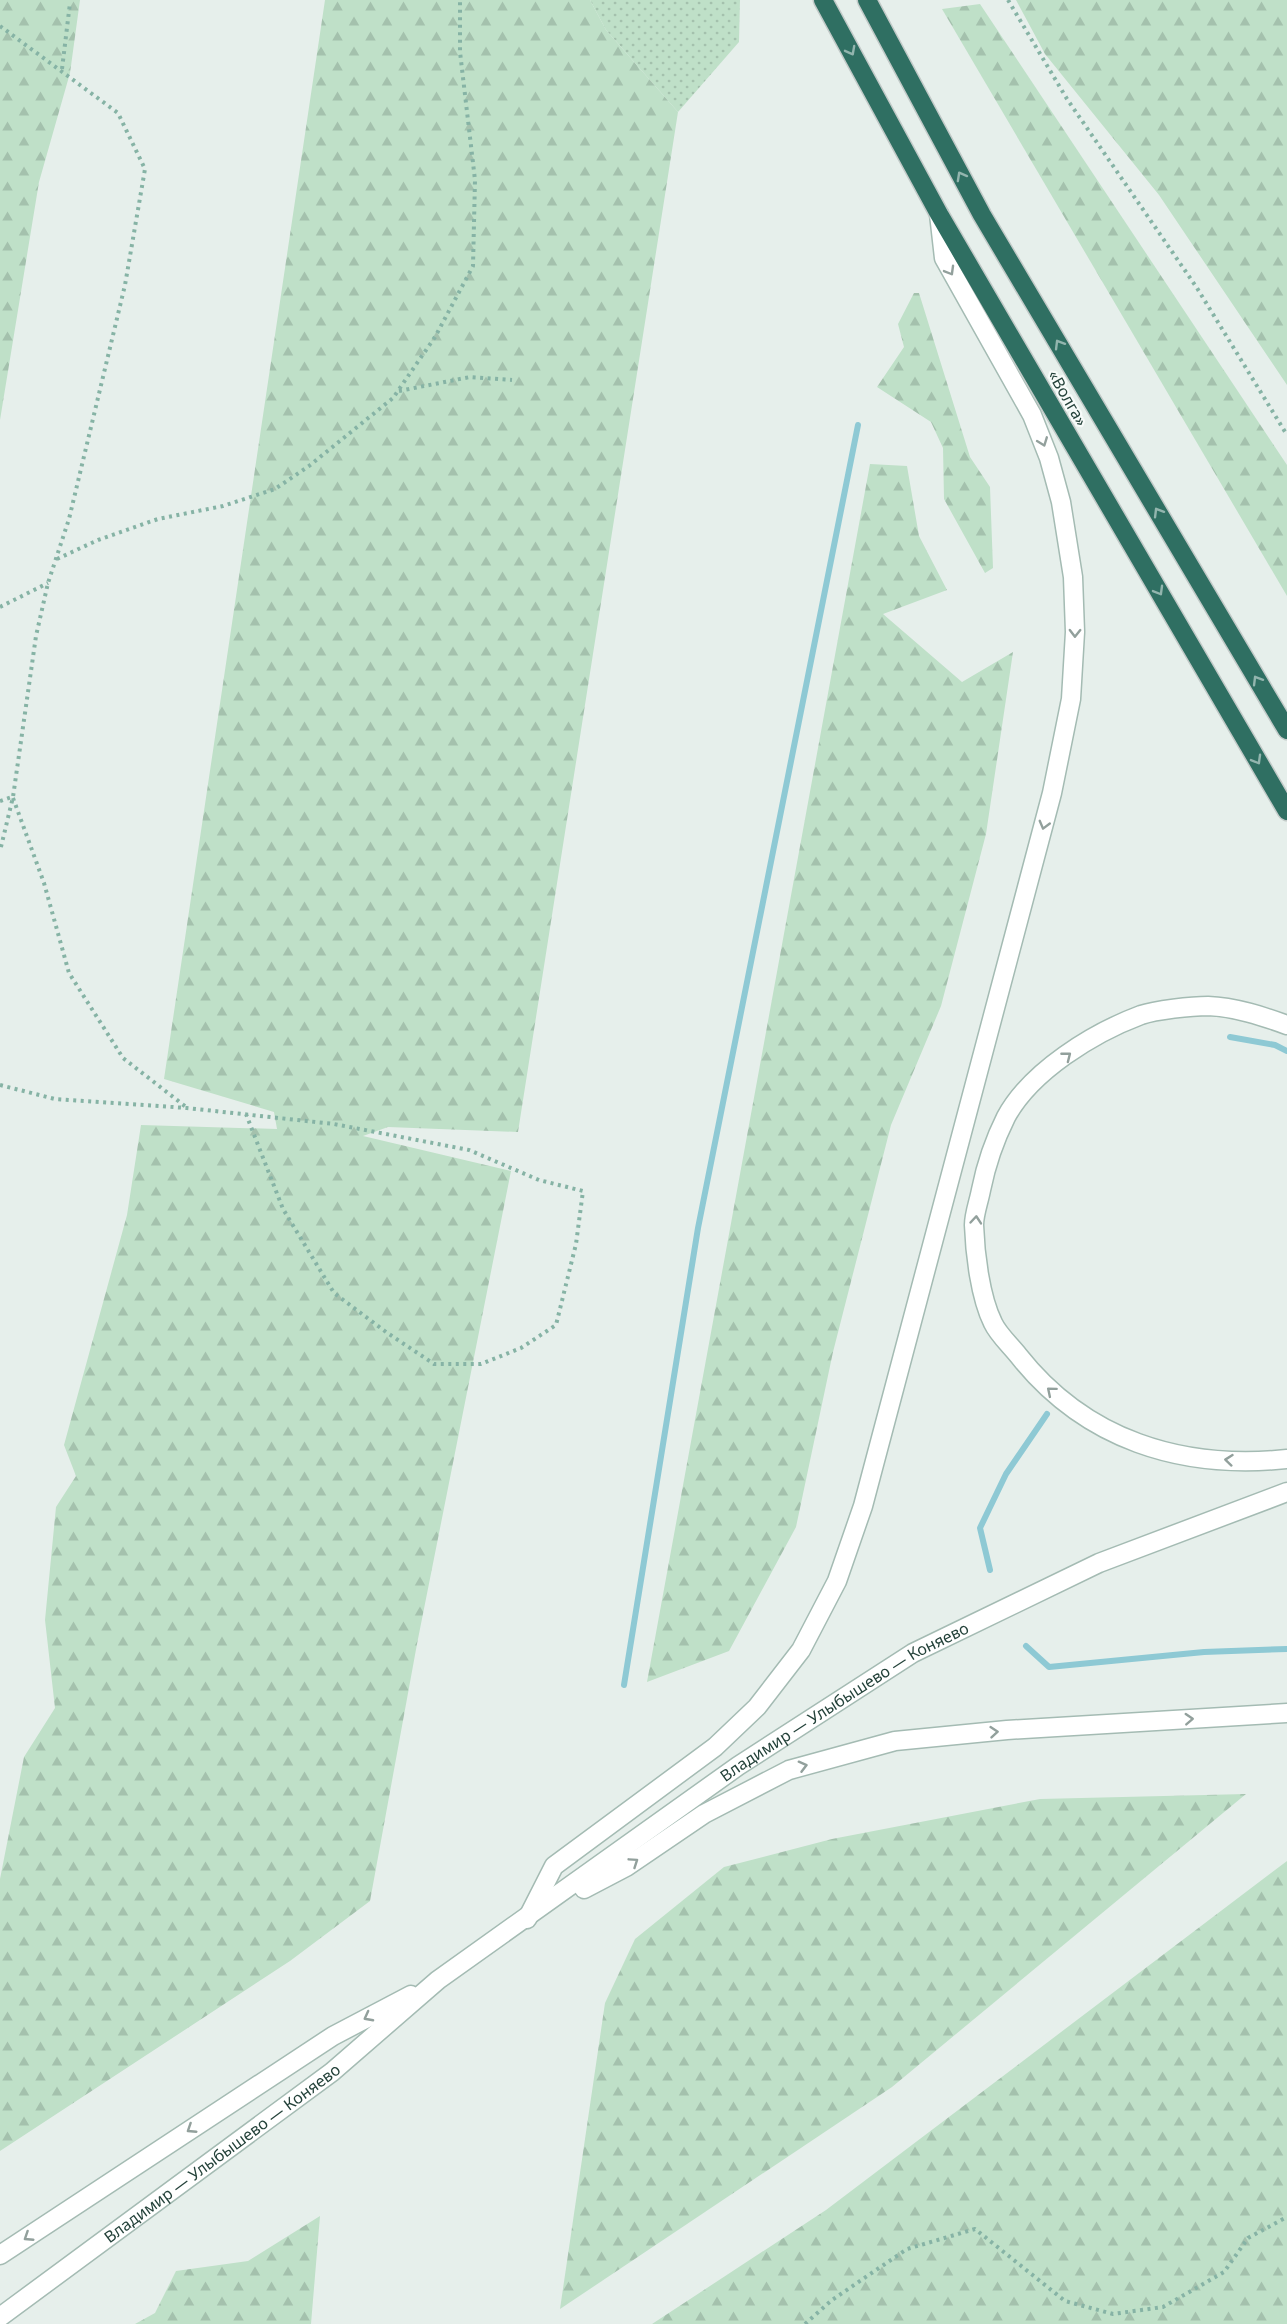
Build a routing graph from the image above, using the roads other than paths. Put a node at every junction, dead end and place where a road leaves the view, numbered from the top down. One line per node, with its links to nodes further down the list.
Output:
1 (824, 0): 3 (highway, «Волга», one-way to 3)
2 (867, 0): 4 (highway, «Волга», one-way to 2)
3 (939, 214): 5 (highway, «Волга», one-way to 5); 10 (main road, one-way to 10)
4 (1287, 730)
5 (1287, 811)
6 (1287, 1025): 7 (main road, one-way to 6)
7 (1287, 1459)
8 (1287, 1492): 10 (main road, Владимир — Улыбышево — Коняево)
9 (1287, 1713): 10 (main road, one-way to 9)
10 (527, 1919): 11 (main road, Владимир — Улыбышево — Коняево)
11 (438, 1980): 12 (main road, Владимир — Улыбышево — Коняево, one-way to 12); 13 (main road, Владимир — Улыбышево — Коняево)
12 (0, 2256)
13 (0, 2317)

